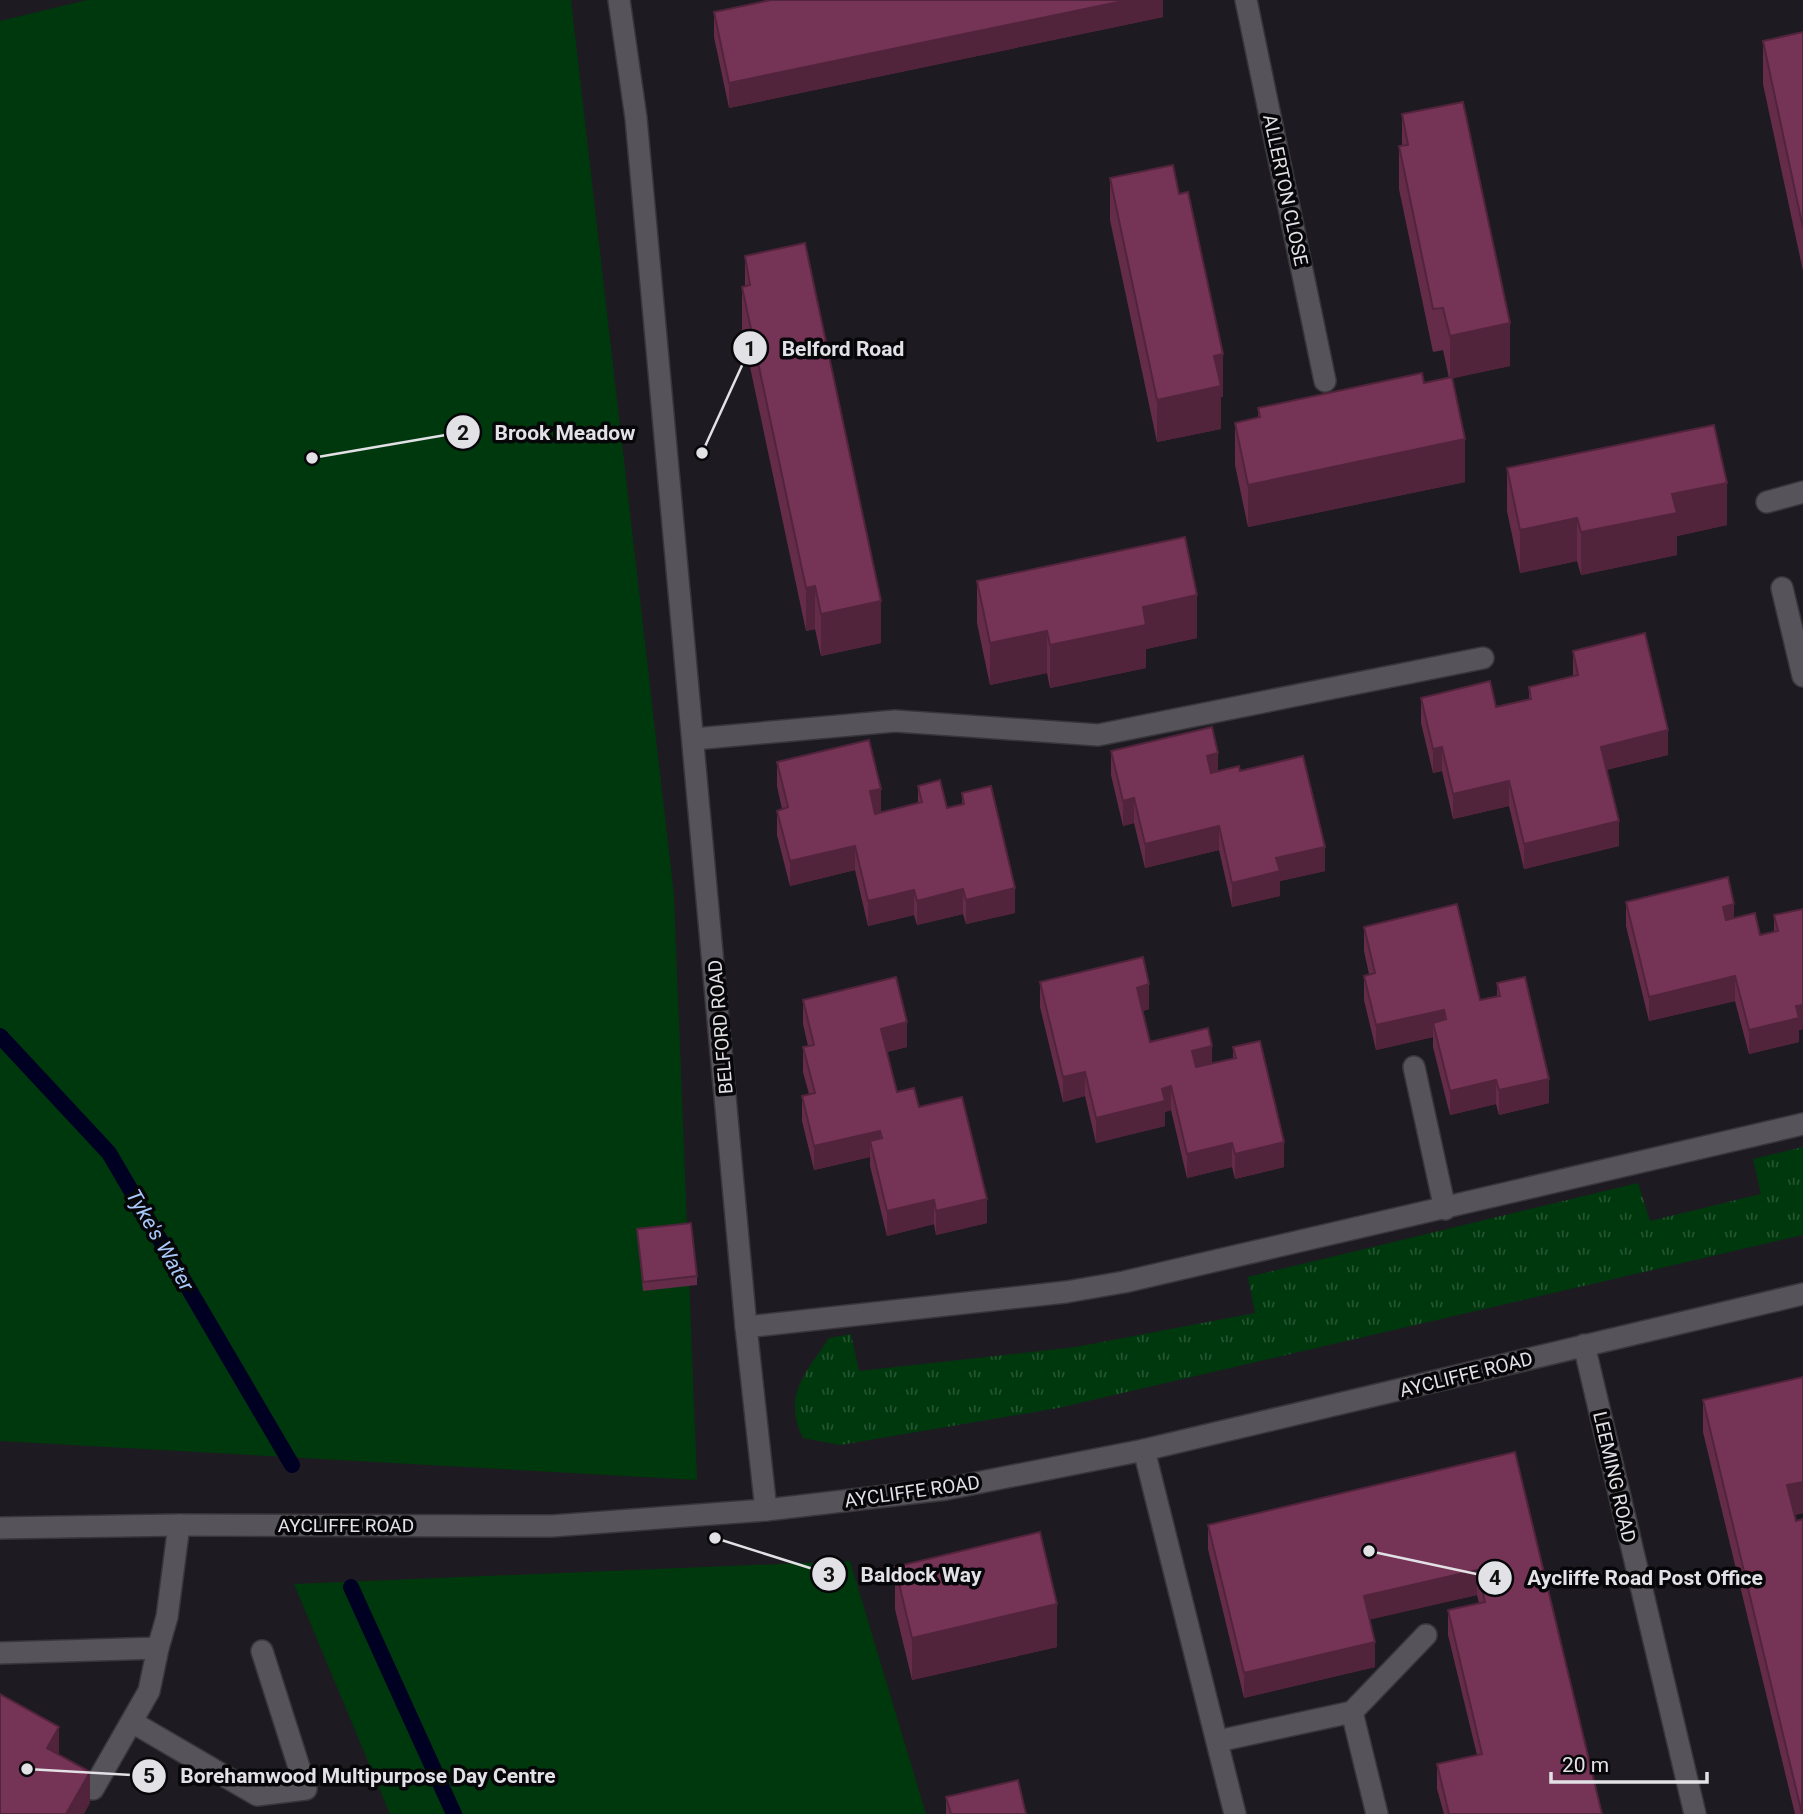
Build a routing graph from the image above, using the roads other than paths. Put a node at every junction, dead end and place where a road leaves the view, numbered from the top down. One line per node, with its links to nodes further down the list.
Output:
1 (619, 0): 9 (street, BELFORD ROAD)
2 (1246, 0): 3 (street, ALLERTON CLOSE)
3 (1325, 380)
4 (1803, 492): 5 (street)
5 (1767, 502)
6 (1782, 588): 8 (street)
7 (1483, 658): 9 (street)
8 (1803, 676)
9 (694, 739): 14 (street, BELFORD ROAD)
10 (1414, 1067): 12 (street)
11 (1803, 1124): 12 (street)
12 (1445, 1209): 14 (street)
13 (1803, 1294): 15 (street, AYCLIFFE ROAD)
14 (746, 1327): 17 (street, BELFORD ROAD)
15 (1584, 1345): 16 (street, AYCLIFFE ROAD); 30 (street, LEEMING ROAD)
16 (1144, 1450): 17 (street, AYCLIFFE ROAD); 26 (street)
17 (766, 1510): 18 (street, AYCLIFFE ROAD)
18 (179, 1524): 19 (street, AYCLIFFE ROAD); 21 (street)
19 (0, 1528)
20 (1426, 1634): 24 (street)
21 (158, 1648): 23 (street); 25 (street)
22 (262, 1651): 25 (street)
23 (0, 1653)
24 (1352, 1712): 26 (street); 29 (street)
25 (132, 1723): 27 (street)
26 (1218, 1741): 28 (street)
27 (93, 1790)
28 (1235, 1814)
29 (1377, 1814)
30 (1695, 1814)

